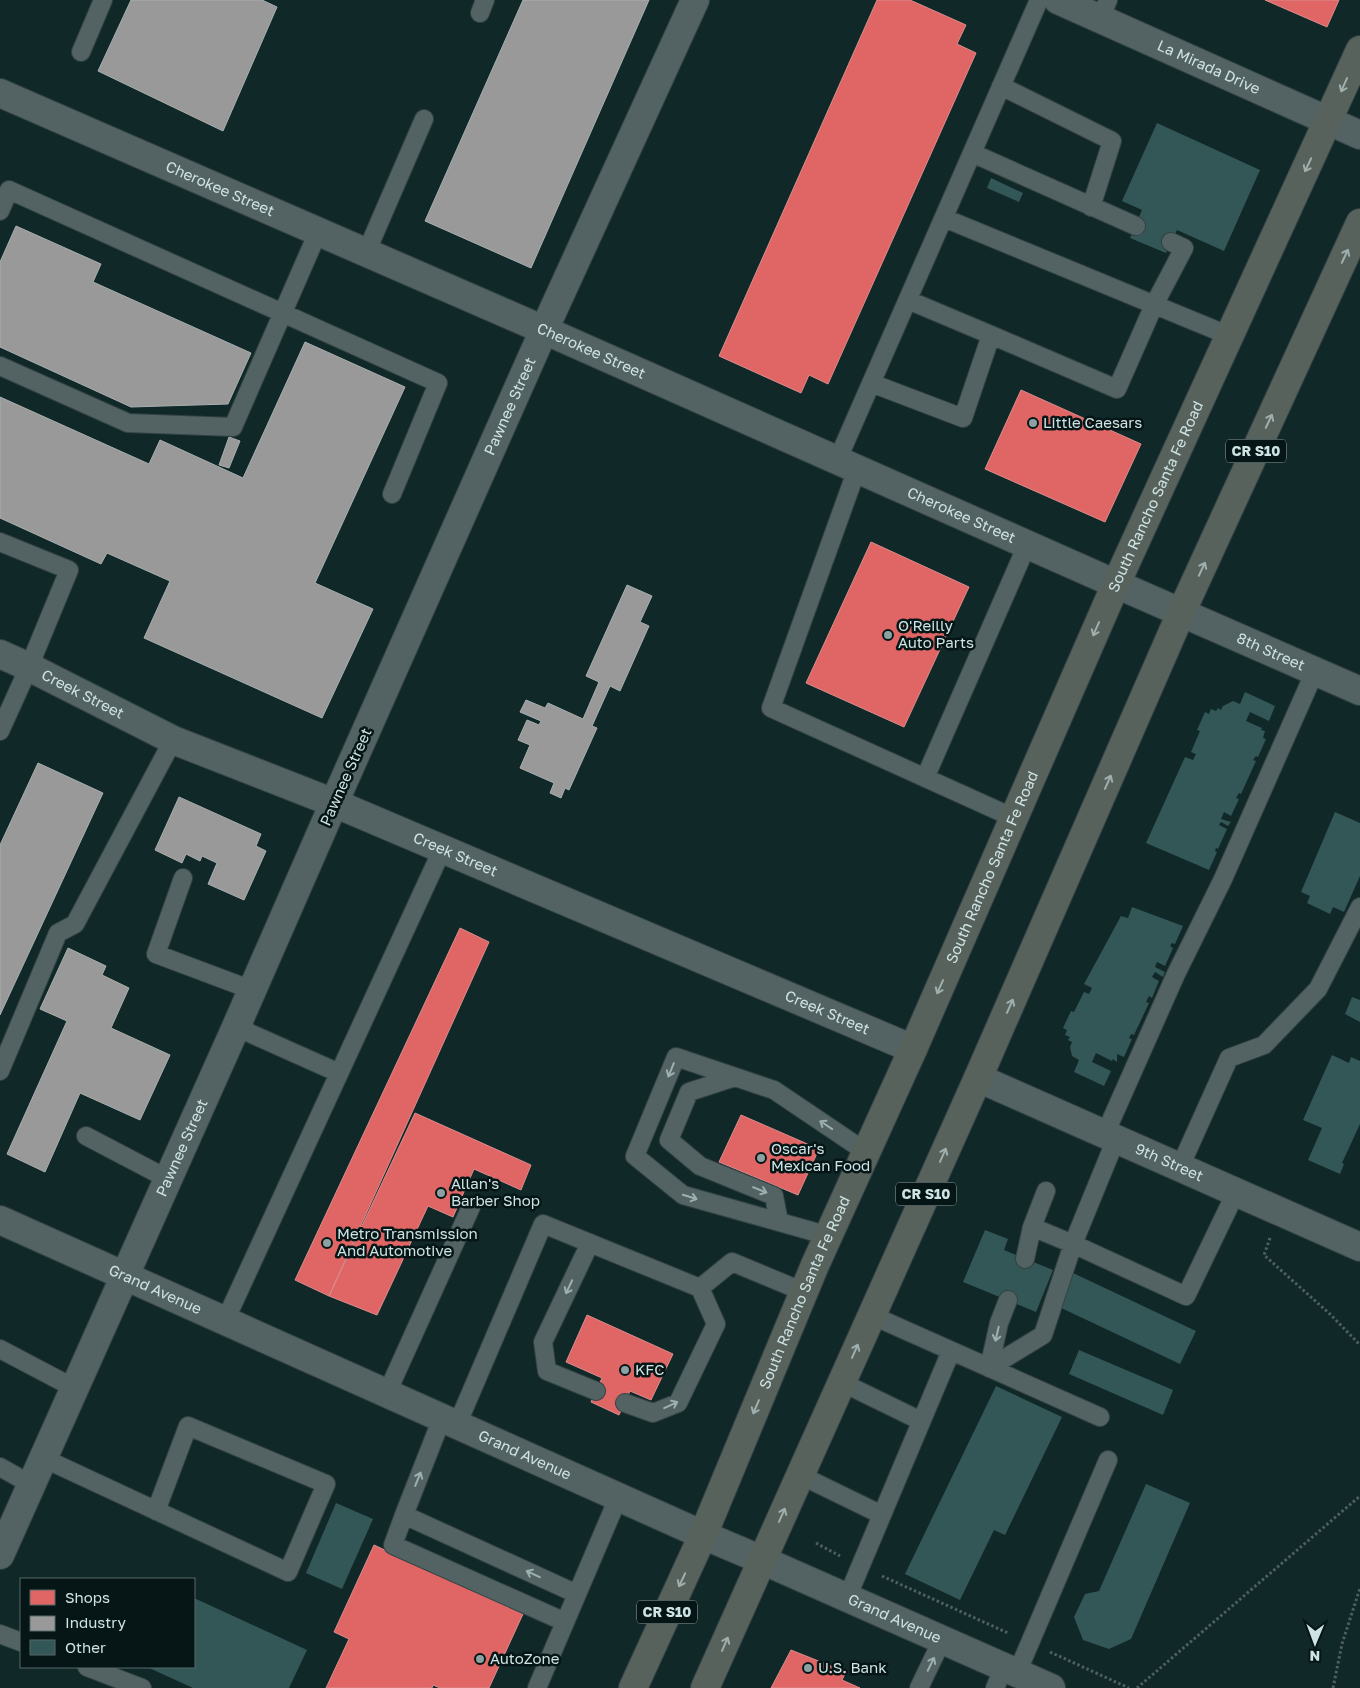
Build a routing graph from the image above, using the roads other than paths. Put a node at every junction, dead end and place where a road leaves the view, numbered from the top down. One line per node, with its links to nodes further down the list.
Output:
1 (103, 0): 7 (lane)
2 (695, 0): 25 (street, Pawnee Street)
3 (1040, 0): 8 (lane)
4 (1058, 0): 5 (street, La Mirada Drive)
5 (1104, 10): 11 (street, La Mirada Drive)
6 (1360, 50): 11 (main road, South Rancho Santa Fe Road / CR S10, one-way to 11)
7 (81, 52)
8 (1001, 86): 13 (lane); 14 (lane)
9 (0, 93): 19 (street, Cherokee Street)
10 (424, 119): 21 (lane)
11 (1328, 121): 12 (street, La Mirada Drive); 27 (main road, South Rancho Santa Fe Road / CR S10, one-way to 27)
12 (1360, 135)
13 (972, 153): 14 (lane); 16 (lane)
14 (1092, 206): 18 (lane)
15 (0, 212): 24 (lane)
16 (944, 218): 22 (lane); 23 (lane)
17 (1360, 223): 35 (main road, CR S10, one-way to 17)
18 (1136, 226)
19 (318, 232): 21 (street, Cherokee Street); 24 (lane)
20 (1171, 242): 23 (lane)
21 (366, 253): 25 (street, Cherokee Street)
22 (908, 300): 26 (lane); 29 (lane)
23 (1154, 305): 26 (lane); 27 (lane)
24 (283, 312): 28 (lane); 31 (lane)
25 (544, 330): 30 (street, Cherokee Street); 43 (street, Pawnee Street)
26 (991, 336): 29 (lane)
27 (1230, 336): 34 (main road, South Rancho Santa Fe Road / CR S10)
28 (0, 366)
29 (871, 383): 30 (lane)
30 (847, 465): 33 (street, Cherokee Street); 42 (lane)
31 (392, 494)
32 (0, 542): 37 (lane)
33 (1027, 545): 34 (street, Cherokee Street); 42 (lane)
34 (1116, 584): 35 (street, Cherokee Street); 44 (main road, South Rancho Santa Fe Road / CR S10, one-way to 44)
35 (1181, 613): 38 (street, 8th Street); 54 (main road, CR S10, one-way to 35)
36 (0, 654): 37 (street, Creek Street)
37 (29, 667): 40 (lane); 41 (street, Creek Street)
38 (1315, 672): 39 (street, 8th Street); 56 (lane)
39 (1360, 691)
40 (0, 731)
41 (174, 740): 43 (street, Creek Street); 51 (lane)
42 (925, 778): 44 (lane)
43 (334, 803): 45 (street, Creek Street); 48 (street, Pawnee Street)
44 (1014, 818): 50 (main road, South Rancho Santa Fe Road / CR S10, one-way to 50)
45 (442, 850): 50 (street, Creek Street); 52 (lane)
46 (183, 878): 48 (lane)
47 (1360, 907): 58 (lane)
48 (252, 990): 49 (street, Pawnee Street)
49 (236, 1027): 52 (lane); 59 (street, Pawnee Street)
50 (913, 1049): 57 (main road, South Rancho Santa Fe Road / CR S10)
51 (0, 1071)
52 (339, 1073): 76 (lane)
53 (735, 1077): 57 (lane, one-way to 53); 64 (lane, one-way to 64); 64 (lane, one-way to 64)
54 (978, 1078): 56 (street, 9th Street); 75 (main road, CR S10, one-way to 54)
55 (86, 1136): 59 (lane)
56 (1110, 1136): 58 (street, 9th Street); 68 (lane)
57 (866, 1152): 66 (main road, South Rancho Santa Fe Road / CR S10)
58 (1180, 1167): 61 (street, 9th Street)
59 (168, 1179): 71 (street, Pawnee Street)
60 (1046, 1192): 65 (lane)
61 (1236, 1192): 68 (lane); 69 (street, 9th Street)
62 (471, 1207): 83 (lane)
63 (0, 1220): 71 (street, Grand Avenue)
64 (778, 1222): 66 (lane)
65 (1032, 1227): 68 (lane); 70 (lane)
66 (828, 1236): 73 (main road, South Rancho Santa Fe Road / CR S10)
67 (590, 1243): 72 (lane); 82 (lane, one-way to 82); 87 (lane)
68 (1073, 1244): 79 (lane)
69 (1360, 1247)
70 (1024, 1259)
71 (125, 1275): 76 (street, Grand Avenue); 81 (street, Pawnee Street)
72 (700, 1288): 73 (lane); 84 (lane, one-way to 72)
73 (804, 1292): 97 (main road, South Rancho Santa Fe Road / CR S10, one-way to 97)
74 (1008, 1300): 79 (lane, one-way to 79)
75 (871, 1315): 78 (lane); 80 (main road, CR S10, one-way to 75)
76 (226, 1320): 83 (street, Grand Avenue)
77 (0, 1349): 81 (lane)
78 (951, 1351): 79 (lane); 86 (lane)
79 (989, 1368): 85 (lane)
80 (841, 1382): 86 (lane); 91 (main road, CR S10)
81 (74, 1388): 88 (street, Pawnee Street)
82 (596, 1391)
83 (387, 1393): 87 (street, Grand Avenue)
84 (625, 1403)
85 (1100, 1417)
86 (921, 1421): 96 (lane)
87 (450, 1422): 93 (street, Grand Avenue); 95 (lane, one-way to 87)
88 (43, 1458): 92 (street, Pawnee Street); 94 (lane)
89 (1108, 1460): 107 (lane)
90 (0, 1468): 92 (lane)
91 (800, 1475): 96 (lane); 99 (main road, CR S10, one-way to 91)
92 (32, 1484): 98 (street, Pawnee Street)
93 (618, 1498): 97 (street, Grand Avenue); 100 (lane)
94 (156, 1511): 94 (lane)
95 (404, 1514): 100 (lane, one-way to 95); 102 (lane)
96 (882, 1514): 101 (lane)
97 (703, 1535): 99 (street, Grand Avenue); 110 (main road, South Rancho Santa Fe Road / CR S10, one-way to 110)
98 (0, 1555)
99 (762, 1560): 101 (street, Grand Avenue); 111 (main road, CR S10, one-way to 99)
100 (577, 1594): 102 (lane)
101 (847, 1598): 104 (street, Grand Avenue)
102 (565, 1622): 109 (lane)
103 (0, 1634): 105 (lane)
104 (942, 1640): 107 (street, Grand Avenue); 112 (lane, one-way to 104)
105 (20, 1642)
106 (90, 1668): 108 (lane)
107 (1005, 1676): 113 (street, Grand Avenue)
108 (142, 1688)
109 (537, 1688)
110 (632, 1688)
111 (704, 1688)
112 (919, 1688)
113 (1050, 1688)

